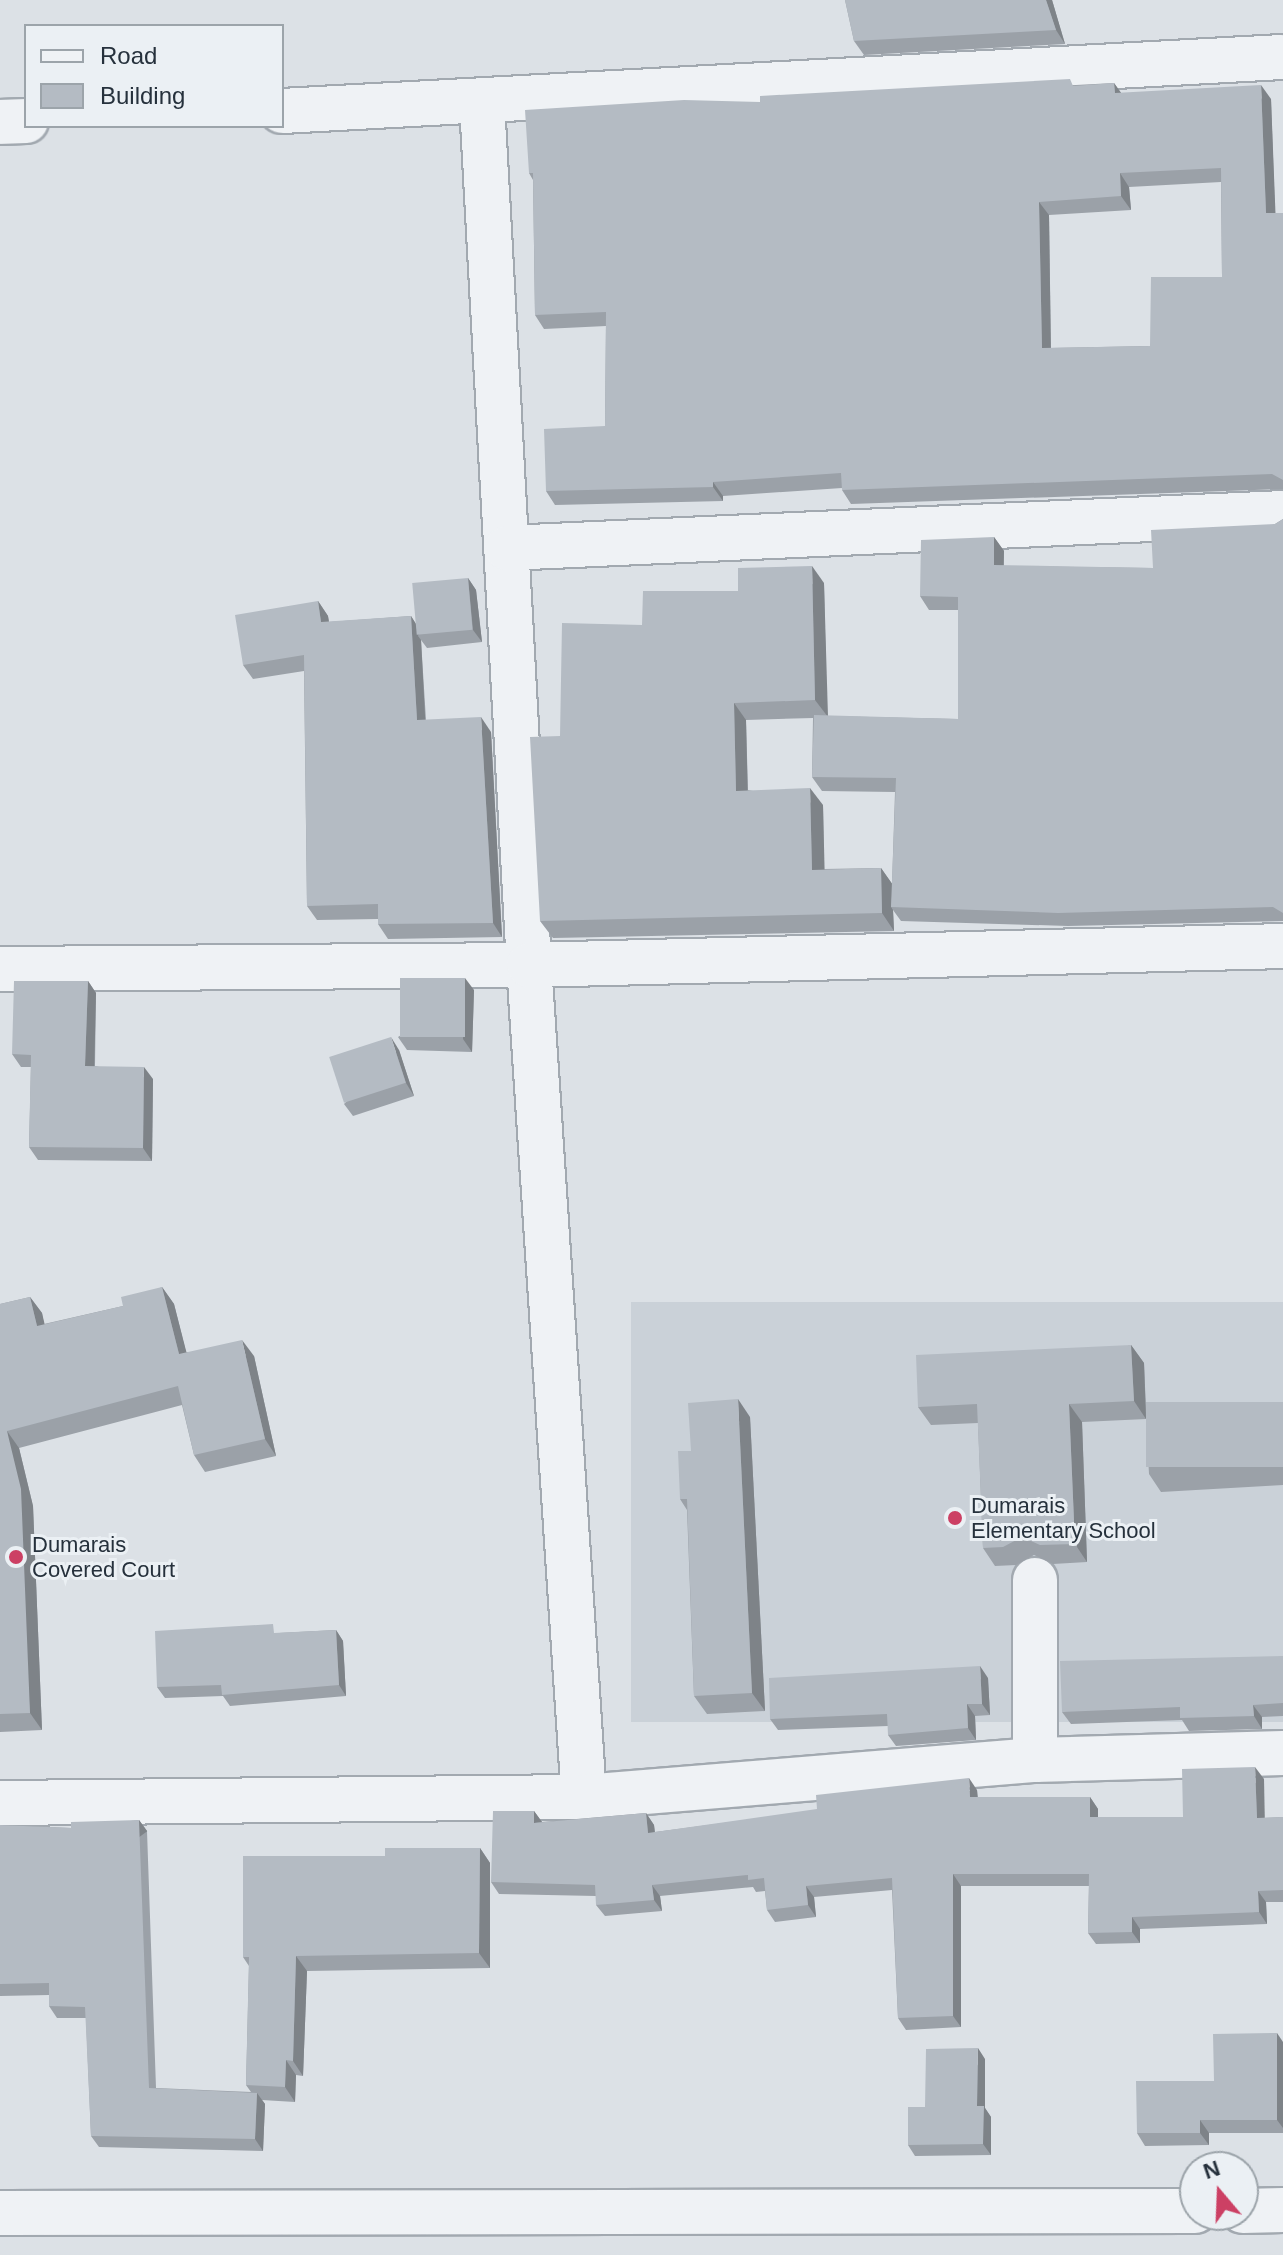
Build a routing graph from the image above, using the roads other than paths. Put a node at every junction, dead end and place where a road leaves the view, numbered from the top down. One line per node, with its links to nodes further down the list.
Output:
1 (1283, 57): 2 (street)
2 (482, 103): 3 (street); 7 (street)
3 (284, 111)
4 (24, 121): 5 (street)
5 (0, 122)
6 (1283, 513): 7 (street)
7 (507, 548): 9 (street)
8 (1283, 946): 9 (street)
9 (529, 965): 10 (street); 14 (street)
10 (0, 969)
11 (1035, 1580): 13 (street)
12 (1283, 1753): 13 (street)
13 (1035, 1760): 14 (street)
14 (584, 1797): 15 (street)
15 (0, 1803)
16 (1283, 2210): 18 (street)
17 (1179, 2211): 19 (street)
18 (1259, 2211)
19 (0, 2213)

